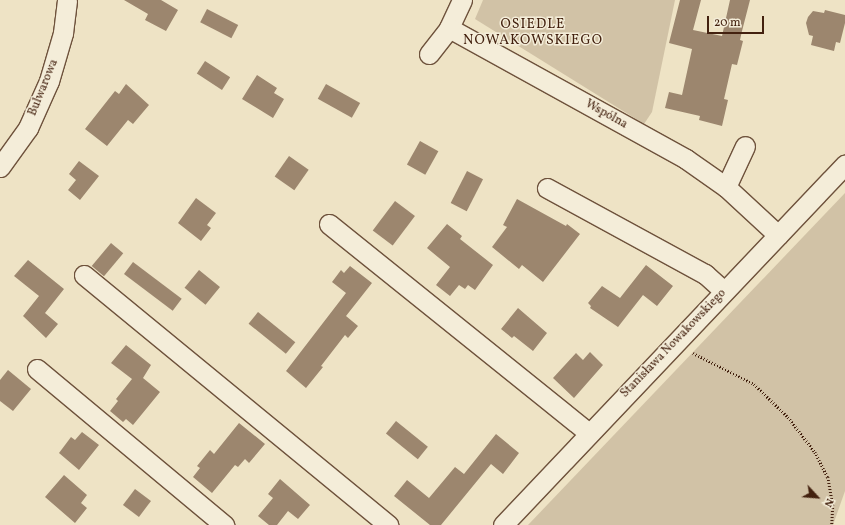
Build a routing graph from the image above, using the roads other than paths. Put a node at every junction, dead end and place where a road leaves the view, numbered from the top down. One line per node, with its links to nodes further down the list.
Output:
1 (67, 0): 7 (street, Bulwarowa)
2 (462, 0): 3 (street)
3 (448, 28): 4 (street); 8 (street, Wspólna)
4 (429, 54)
5 (746, 146): 8 (street)
6 (845, 164): 11 (street, Stanisława Nowakowskiego)
7 (0, 167)
8 (726, 187): 11 (street, Wspólna)
9 (547, 188): 13 (street)
10 (329, 224): 15 (street)
11 (778, 235): 13 (street, Stanisława Nowakowskiego)
12 (84, 275): 17 (street)
13 (724, 292): 15 (street, Stanisława Nowakowskiego)
14 (38, 369): 16 (street)
15 (589, 433): 18 (street, Stanisława Nowakowskiego)
16 (224, 525)
17 (388, 525)
18 (502, 525)

